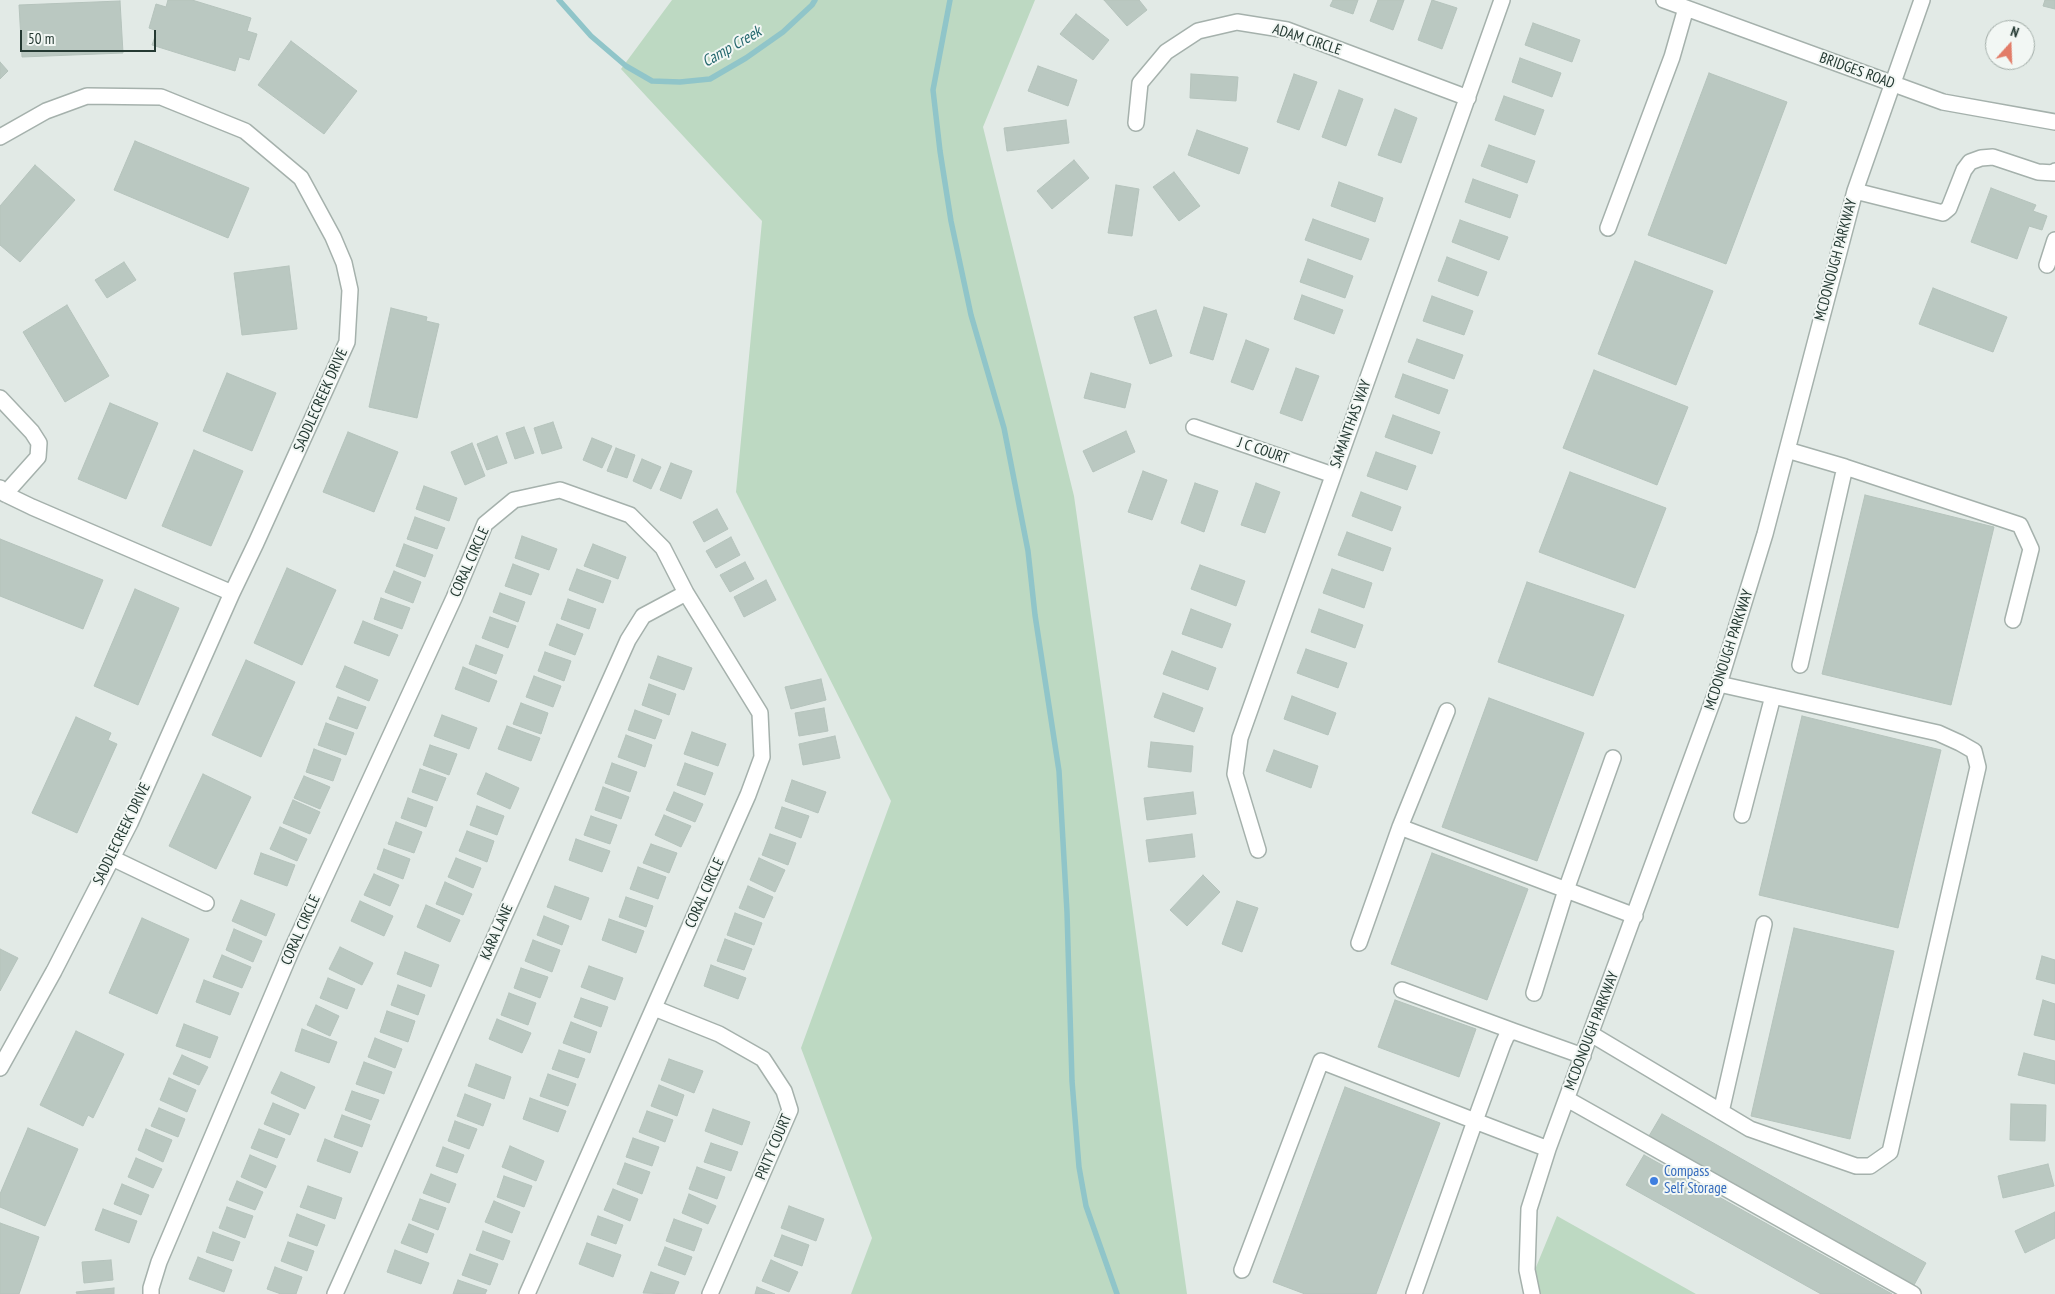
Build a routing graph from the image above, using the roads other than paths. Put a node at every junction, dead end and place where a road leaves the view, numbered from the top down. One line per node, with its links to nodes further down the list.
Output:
1 (1502, 0): 6 (street, SAMANTHAS WAY)
2 (1664, 0): 4 (street, BRIDGES ROAD)
3 (1922, 0): 5 (street, MCDONOUGH PARKWAY)
4 (1686, 8): 5 (street, BRIDGES ROAD); 12 (street)
5 (1892, 84): 8 (street, BRIDGES ROAD); 11 (street, MCDONOUGH PARKWAY)
6 (1468, 98): 7 (street, ADAM CIRCLE); 19 (street, SAMANTHAS WAY)
7 (1136, 122)
8 (2055, 122)
9 (0, 137): 21 (street, SADDLECREEK DRIVE)
10 (2055, 173): 11 (street)
11 (1855, 191): 17 (street, MCDONOUGH PARKWAY)
12 (1608, 228)
13 (2055, 240): 14 (street)
14 (2047, 265)
15 (0, 398): 20 (street)
16 (1194, 427): 19 (street, J C COURT)
17 (1787, 450): 18 (street); 25 (street, MCDONOUGH PARKWAY)
18 (1845, 468): 23 (street); 24 (street)
19 (1333, 475): 31 (street, SAMANTHAS WAY)
20 (3, 491): 21 (street)
21 (232, 593): 32 (street, SADDLECREEK DRIVE)
22 (686, 593): 40 (street, CORAL CIRCLE); 50 (street, CORAL CIRCLE); 51 (street, KARA LANE)
23 (2013, 620)
24 (1800, 665)
25 (1720, 684): 26 (street); 35 (street, MCDONOUGH PARKWAY)
26 (1774, 696): 29 (street); 46 (street)
27 (1447, 711): 30 (street)
28 (1613, 758): 33 (street)
29 (1742, 815)
30 (1400, 827): 33 (street); 37 (street)
31 (1258, 850)
32 (112, 858): 34 (street); 44 (street, SADDLECREEK DRIVE)
33 (1566, 890): 35 (street); 39 (street)
34 (206, 904)
35 (1635, 916): 42 (street, MCDONOUGH PARKWAY)
36 (1764, 924): 46 (street)
37 (1359, 943)
38 (1402, 990): 41 (street)
39 (1534, 992)
40 (654, 1008): 52 (street, CORAL CIRCLE); 53 (street, PRITY COURT)
41 (1513, 1031): 43 (street); 47 (street)
42 (1591, 1034): 43 (street, MCDONOUGH PARKWAY); 46 (street)
43 (1583, 1056): 45 (street, MCDONOUGH PARKWAY)
44 (0, 1068)
45 (1566, 1099): 48 (street, MCDONOUGH PARKWAY); 56 (street)
46 (1721, 1112)
47 (1476, 1121): 48 (street); 49 (street); 54 (street)
48 (1548, 1149): 55 (street, MCDONOUGH PARKWAY)
49 (1242, 1270)
50 (151, 1294)
51 (335, 1294)
52 (527, 1294)
53 (710, 1294)
54 (1414, 1294)
55 (1532, 1294)
56 (1913, 1294)

